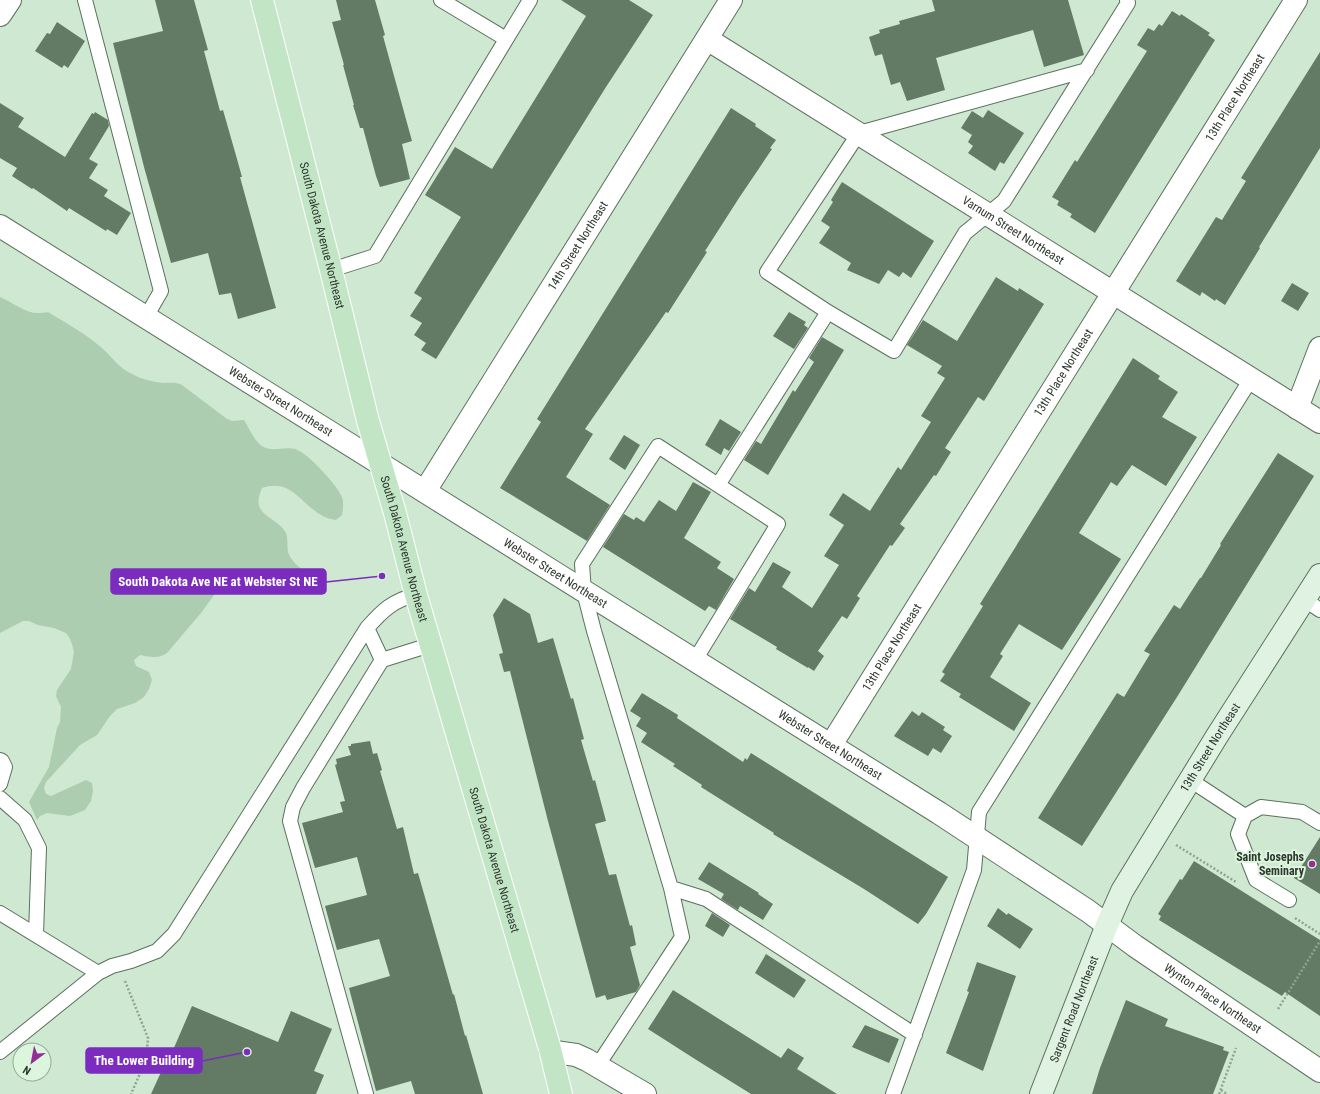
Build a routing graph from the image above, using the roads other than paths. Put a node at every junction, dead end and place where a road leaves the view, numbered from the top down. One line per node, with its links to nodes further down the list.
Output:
1 (10, 0): 9 (street)
2 (85, 0): 19 (lane)
3 (262, 0): 16 (main road, South Dakota Avenue Northeast)
4 (441, 0): 10 (lane)
5 (530, 0): 10 (lane)
6 (731, 0): 11 (street, 14th Street Northeast)
7 (1127, 0): 12 (lane)
8 (1296, 0): 17 (street, 13th Place Northeast)
9 (0, 15)
10 (506, 39): 16 (lane)
11 (707, 39): 13 (street, Varnum Street Northeast); 26 (street, 14th Street Northeast)
12 (1087, 70): 13 (lane); 14 (lane)
13 (859, 133): 14 (street, Varnum Street Northeast); 18 (lane)
14 (988, 215): 17 (street, Varnum Street Northeast); 18 (lane)
15 (0, 226): 19 (street, Webster Street Northeast)
16 (331, 270): 24 (main road, South Dakota Avenue Northeast)
17 (1113, 292): 21 (street, Varnum Street Northeast); 35 (street, 13th Place Northeast)
18 (828, 312): 25 (lane)
19 (146, 317): 24 (street, Webster Street Northeast)
20 (1320, 348): 22 (street)
21 (1250, 379): 22 (street, Varnum Street Northeast); 42 (lane)
22 (1297, 408): 23 (street, Varnum Street Northeast)
23 (1320, 422)
24 (381, 464): 26 (street, Webster Street Northeast); 29 (main road, South Dakota Avenue Northeast)
25 (718, 485): 28 (lane); 34 (lane)
26 (425, 491): 28 (street, Webster Street Northeast)
27 (1320, 575): 30 (main road, 13th Street Northeast)
28 (584, 592): 34 (street, Webster Street Northeast); 43 (lane)
29 (416, 595): 31 (lane); 32 (main road, South Dakota Avenue Northeast)
30 (1313, 605): 37 (main road, 13th Street Northeast)
31 (367, 628): 33 (lane); 48 (lane)
32 (430, 645): 33 (lane); 50 (main road, South Dakota Avenue Northeast)
33 (382, 660): 54 (lane)
34 (695, 660): 35 (street, Webster Street Northeast)
35 (831, 745): 42 (street, Webster Street Northeast)
36 (0, 760): 38 (lane)
37 (1190, 780): 40 (lane); 46 (main road, 13th Street Northeast)
38 (0, 784)
39 (0, 798): 47 (lane)
40 (1245, 816): 41 (lane); 44 (lane)
41 (1320, 824)
42 (977, 838): 46 (street, Webster Street Northeast); 49 (lane)
43 (671, 888): 49 (lane); 52 (lane)
44 (1289, 900)
45 (0, 913): 47 (lane)
46 (1107, 925): 53 (street, Wynton Place Northeast); 58 (main road, Sargent Road Northeast)
47 (36, 934): 48 (lane)
48 (98, 973): 51 (lane)
49 (915, 1035): 57 (lane)
50 (550, 1050): 52 (street); 55 (main road, South Dakota Avenue Northeast)
51 (0, 1052)
52 (598, 1065): 56 (street)
53 (1320, 1070)
54 (366, 1094)
55 (561, 1094)
56 (645, 1094)
57 (893, 1094)
58 (1041, 1094)

